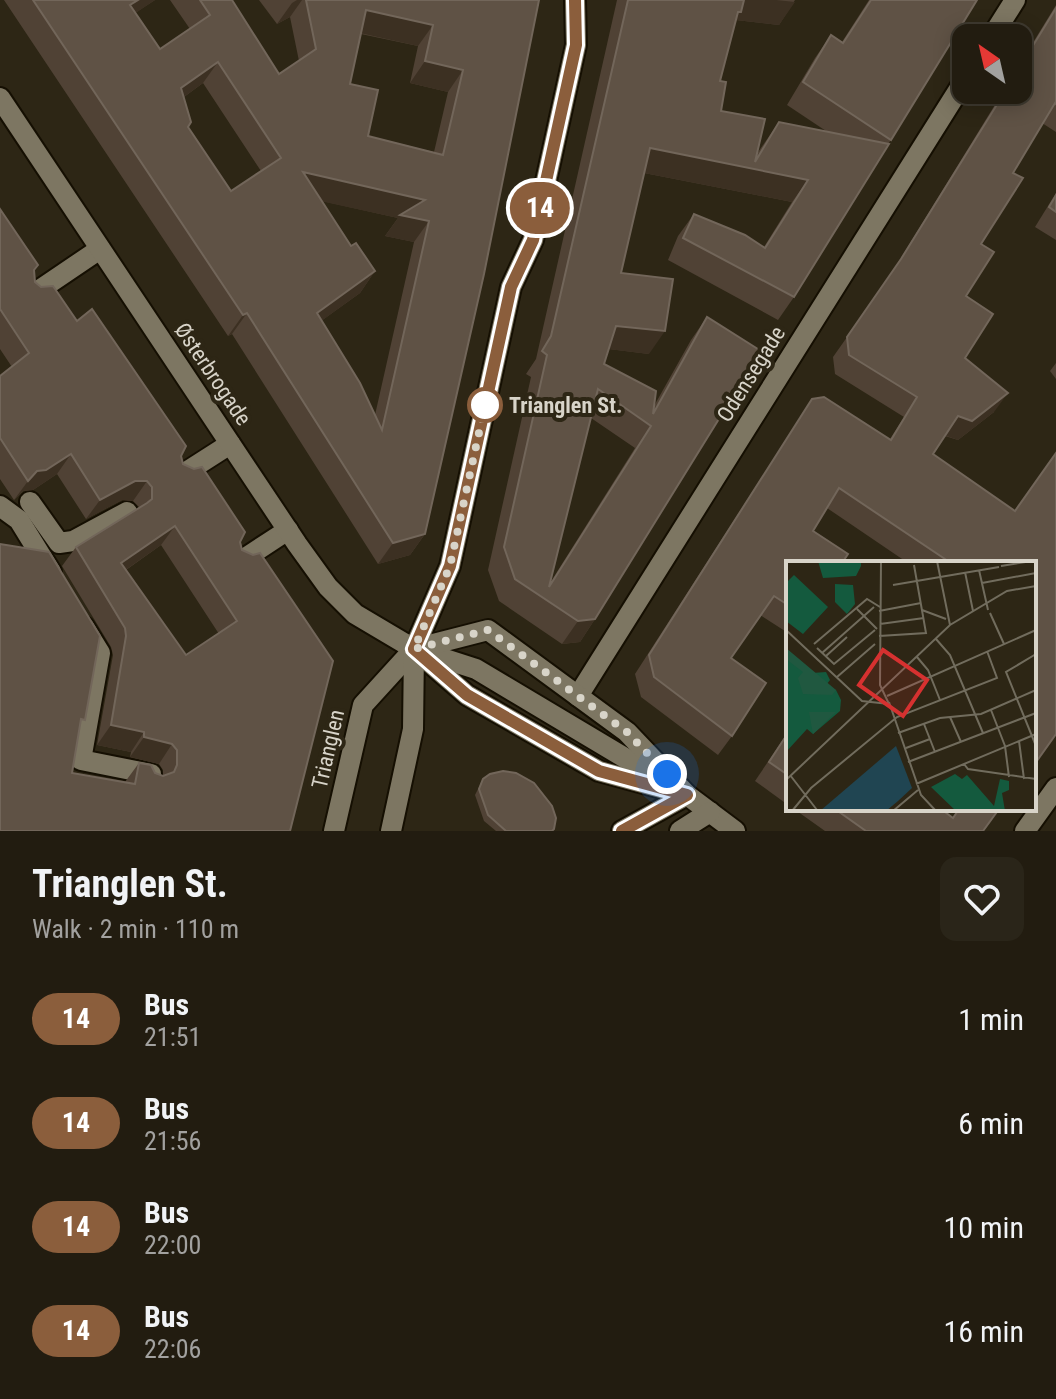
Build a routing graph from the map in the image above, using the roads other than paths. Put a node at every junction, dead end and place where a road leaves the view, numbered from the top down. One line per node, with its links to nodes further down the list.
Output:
1 (575, 0): 17 (street)
2 (1015, 0): 3 (street)
3 (1000, 24)
4 (0, 98): 6 (street, Østerbrogade)
5 (952, 100): 18 (street, Odensegade)
6 (100, 249): 7 (street); 8 (street, Østerbrogade)
7 (32, 295)
8 (230, 444): 9 (street); 13 (street, Østerbrogade)
9 (180, 476)
10 (30, 502): 12 (street)
11 (0, 506): 15 (street)
12 (127, 512)
13 (288, 530): 14 (street); 17 (street, Østerbrogade)
14 (239, 562)
15 (59, 586)
16 (75, 613): 19 (street)
17 (414, 649): 18 (street, Østerbrogade); 21 (street, Østerbrogade); 23 (street, Trianglen); 24 (street)
18 (578, 696): 21 (street, Østerbrogade)
19 (150, 783)
20 (1056, 788): 28 (street)
21 (687, 795): 22 (street, Østerbrogade); 25 (street)
22 (710, 812): 26 (street); 27 (street, Østerbrogade)
23 (334, 831)
24 (391, 831)
25 (622, 831)
26 (680, 831)
27 (735, 831)
28 (1025, 831)

